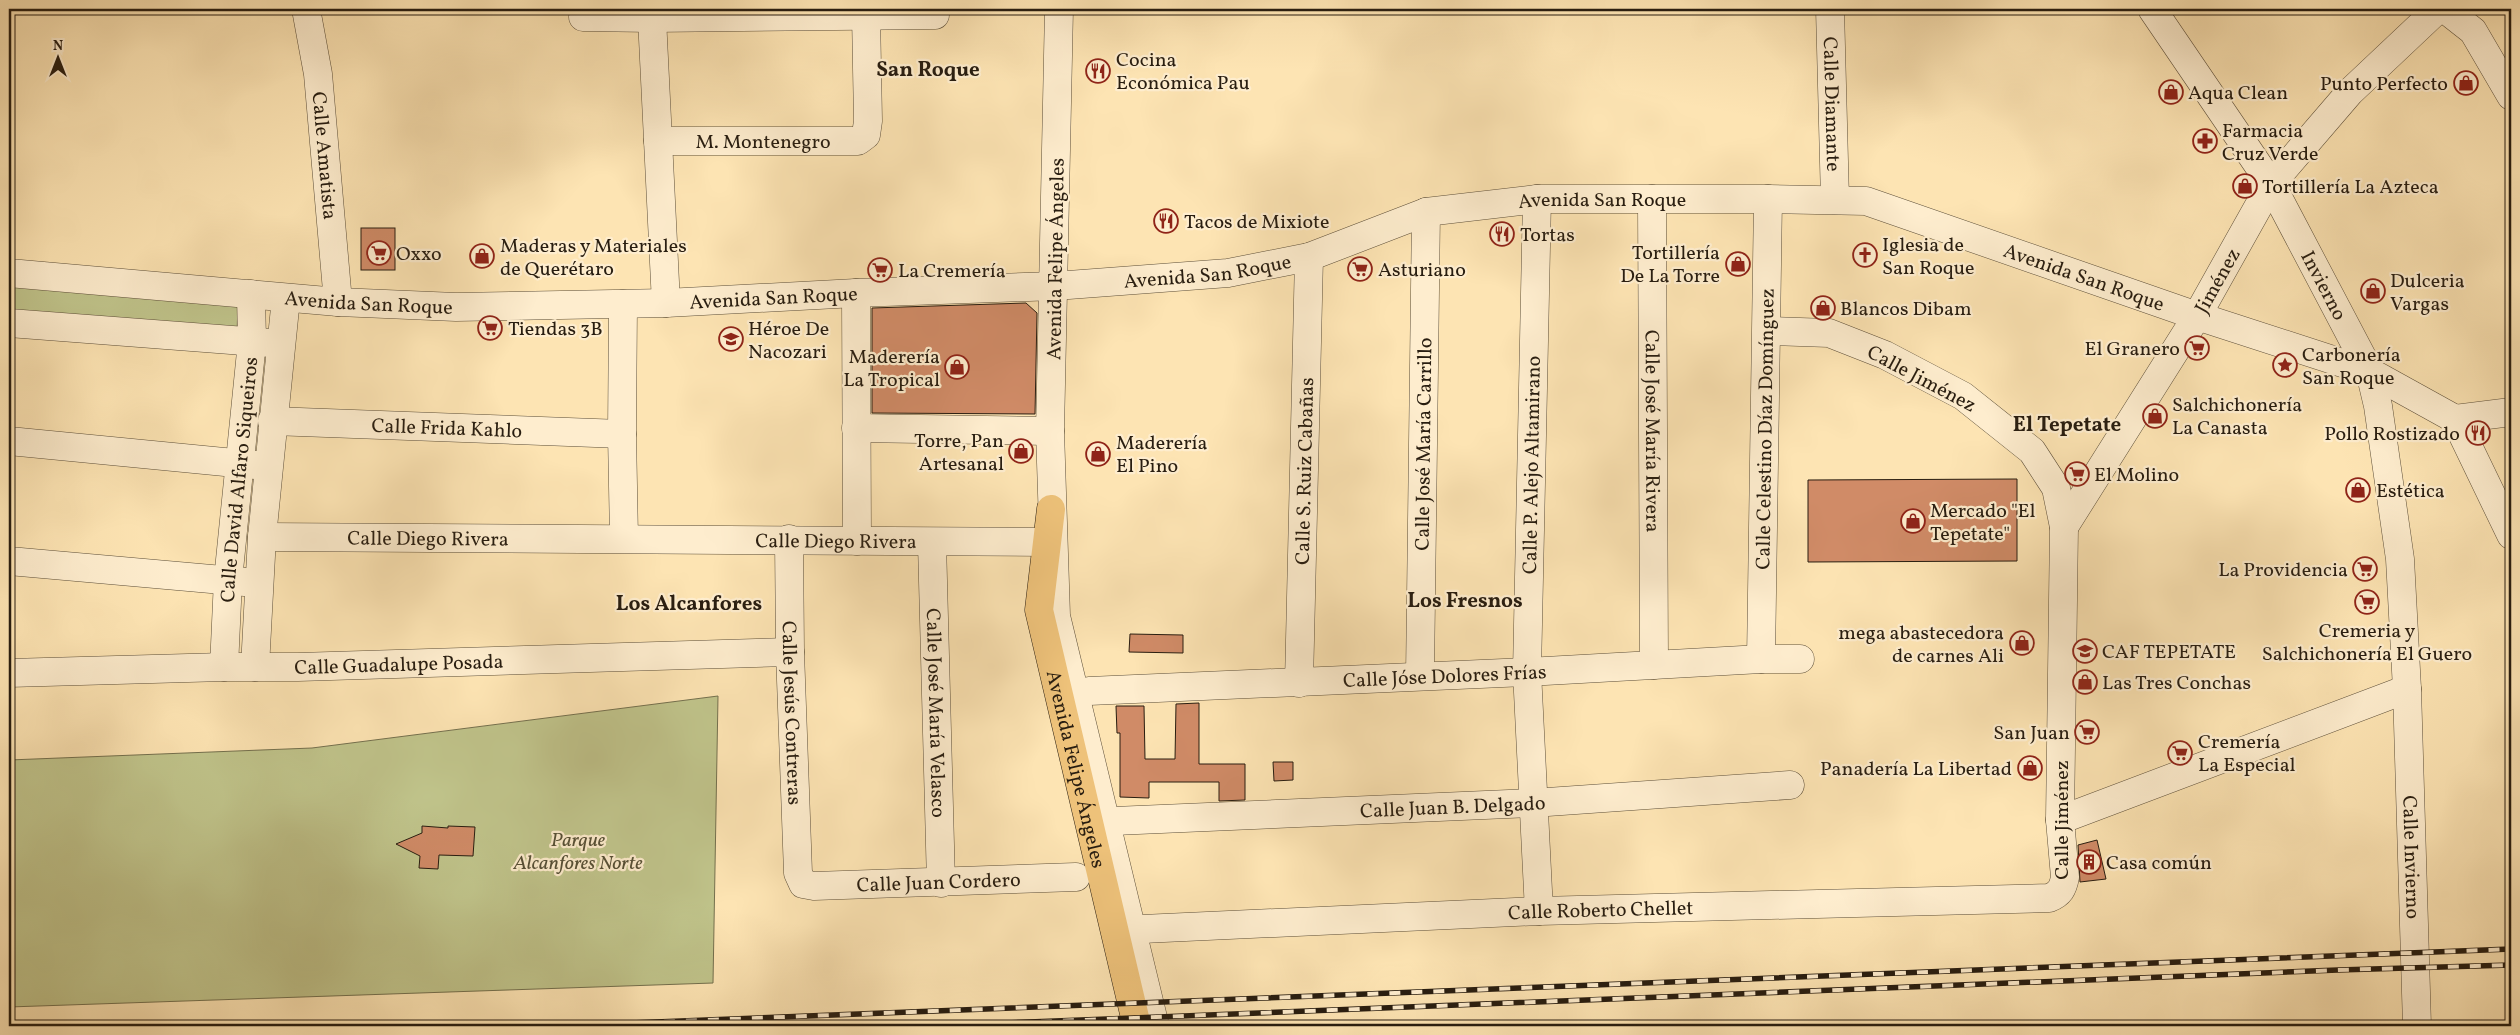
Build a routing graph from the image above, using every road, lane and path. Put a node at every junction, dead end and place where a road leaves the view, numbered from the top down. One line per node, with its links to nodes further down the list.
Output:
1 (306, 9): 25 (street, Calle Amatista)
2 (1059, 9): 21 (street, Avenida Felipe Ángeles)
3 (1830, 9): 17 (street, Calle Diamante)
4 (2152, 9): 13 (street, Invierno)
5 (2438, 9): 13 (street)
6 (2445, 9): 11 (street)
7 (866, 14): 8 (street); 10 (street); 12 (street, M. Montenegro)
8 (935, 15)
9 (583, 16): 10 (street)
10 (652, 18): 12 (street)
11 (2511, 96)
12 (658, 141): 26 (street)
13 (2271, 184): 28 (street, Jiménez); 33 (street, Invierno)
14 (1537, 199): 15 (street, Avenida San Roque); 18 (street, Avenida San Roque); 63 (street, Calle P. Alejo Altamirano)
15 (1652, 199): 16 (street, Avenida San Roque); 60 (street, Calle José María Rivera)
16 (1768, 199): 17 (street, Avenida San Roque); 30 (street, Calle Celestino Díaz Domínguez)
17 (1835, 200): 28 (street, Avenida San Roque)
18 (1426, 212): 19 (street, Avenida San Roque); 65 (street, Calle José María Carrillo)
19 (1309, 257): 21 (street, Avenida San Roque); 66 (street, Calle S. Ruiz Cabañas)
20 (9, 273): 23 (street, Avenida San Roque)
21 (1055, 286): 22 (street, Avenida San Roque); 40 (street, Avenida Felipe Ángeles)
22 (856, 293): 26 (street, Avenida San Roque); 39 (street)
23 (251, 294): 24 (street, Avenida San Roque); 31 (street, Calle David Alfaro Siqueiros)
24 (286, 298): 25 (street, Avenida San Roque); 32 (street, Calle David Alfaro Siqueiros)
25 (338, 302): 27 (street, Avenida San Roque)
26 (666, 303): 27 (street, Avenida San Roque)
27 (623, 304): 41 (street)
28 (2198, 316): 33 (street, Avenida San Roque); 46 (street, Jiménez)
29 (9, 323): 31 (street)
30 (1767, 331): 46 (street, Calle Jiménez); 58 (street, Calle Celestino Díaz Domínguez)
31 (252, 342): 32 (street); 43 (street, Calle David Alfaro Siqueiros)
32 (280, 344): 38 (street, Calle David Alfaro Siqueiros)
33 (2370, 372): 34 (street, Avenida San Roque); 35 (street, Invierno)
34 (2423, 402): 35 (street); 37 (street)
35 (2378, 406): 67 (street, Invierno)
36 (2511, 412): 37 (street)
37 (2455, 418): 47 (street)
38 (272, 421): 41 (street, Calle Frida Kahlo); 44 (street, Calle David Alfaro Siqueiros)
39 (856, 428): 40 (street); 51 (street)
40 (1050, 431): 45 (street, Avenida Felipe Ángeles)
41 (622, 434): 49 (street)
42 (9, 441): 43 (street)
43 (239, 464): 44 (street); 55 (street, Calle David Alfaro Siqueiros)
44 (268, 466): 48 (street, Calle David Alfaro Siqueiros)
45 (1051, 509): 52 (main road, Avenida Felipe Ángeles); 80 (street, Avenida Felipe Ángeles)
46 (2064, 527): 71 (street, Calle Jiménez)
47 (2511, 535)
48 (262, 537): 49 (street, Calle Diego Rivera); 56 (street, Calle David Alfaro Siqueiros)
49 (624, 538): 50 (street, Calle Diego Rivera)
50 (789, 539): 51 (street, Calle Diego Rivera); 57 (street, Calle Jesús Contreras)
51 (857, 541): 53 (street, Calle Diego Rivera)
52 (1047, 542): 53 (street, Calle Diego Rivera); 79 (main road, Avenida Felipe Ángeles)
53 (932, 543): 74 (street, Calle José María Velasco)
54 (9, 561): 55 (street)
55 (228, 580): 56 (street); 61 (street, Calle David Alfaro Siqueiros)
56 (259, 584): 62 (street, Calle David Alfaro Siqueiros)
57 (790, 652): 62 (street, Calle Guadalupe Posada); 75 (street, Calle Jesús Contreras)
58 (1761, 659): 59 (street, Calle Jóse Dolores Frías); 60 (street, Calle Jóse Dolores Frías)
59 (1800, 659)
60 (1654, 665): 63 (street, Calle Jóse Dolores Frías)
61 (224, 667): 62 (street, Calle Guadalupe Posada); 64 (street, Calle Guadalupe Posada)
62 (256, 667)
63 (1527, 672): 65 (street, Calle Jóse Dolores Frías); 70 (street, Calle P. Alejo Altamirano)
64 (9, 673)
65 (1420, 676): 66 (street, Calle Jóse Dolores Frías)
66 (1299, 683): 68 (street, Calle Jóse Dolores Frías)
67 (2407, 689): 71 (street); 81 (street, Calle Invierno)
68 (1089, 691)
69 (1790, 785): 70 (street, Calle Juan B. Delgado)
70 (1533, 804): 72 (street, Calle Juan B. Delgado); 77 (street, Calle P. Alejo Altamirano)
71 (2060, 820): 76 (street, Calle Jiménez)
72 (1114, 821)
73 (1076, 877): 74 (street, Calle Juan Cordero)
74 (941, 883): 75 (street, Calle Juan Cordero)
75 (803, 884)
76 (2058, 895): 77 (street, Calle Roberto Chellet)
77 (1539, 911): 78 (street, Calle Roberto Chellet)
78 (1142, 929)
79 (1137, 1026)
80 (1155, 1026)
81 (2417, 1026)

